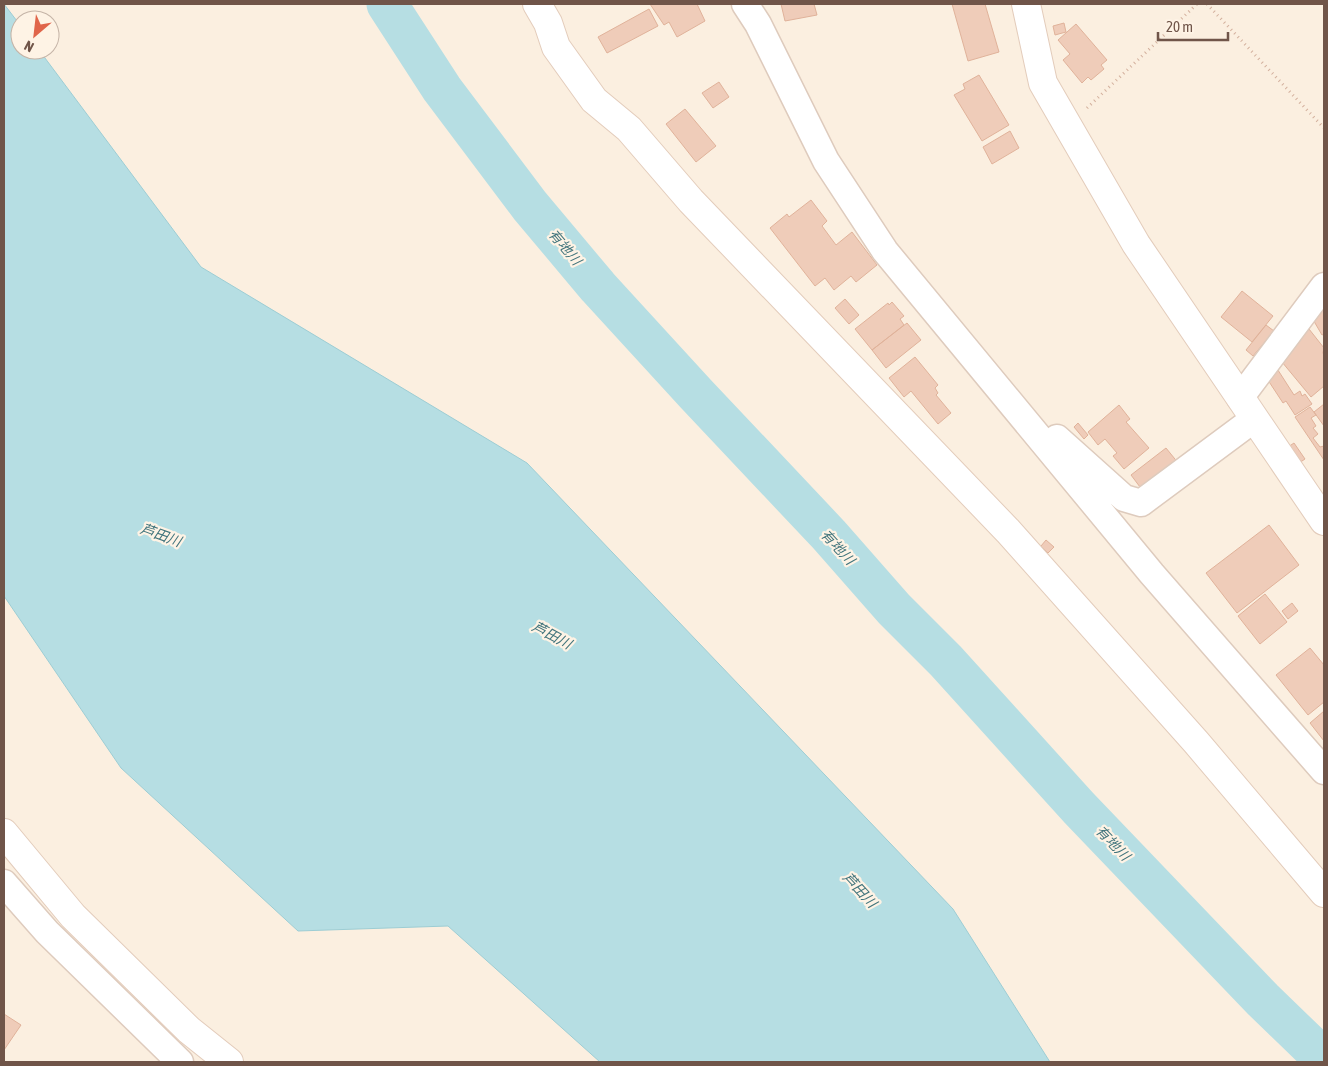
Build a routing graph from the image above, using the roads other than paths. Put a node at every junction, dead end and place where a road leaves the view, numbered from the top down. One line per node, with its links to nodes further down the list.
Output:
1 (536, 4): 11 (street)
2 (746, 4): 6 (street)
3 (1026, 4): 5 (street)
4 (1324, 286): 5 (street)
5 (1247, 408): 6 (street); 7 (street)
6 (1030, 426): 8 (street)
7 (1324, 521)
8 (1324, 771)
9 (4, 833): 12 (street)
10 (4, 883): 13 (street)
11 (1324, 892)
12 (73, 916): 13 (street); 15 (street)
13 (139, 1024): 14 (street)
14 (177, 1061)
15 (229, 1062)

